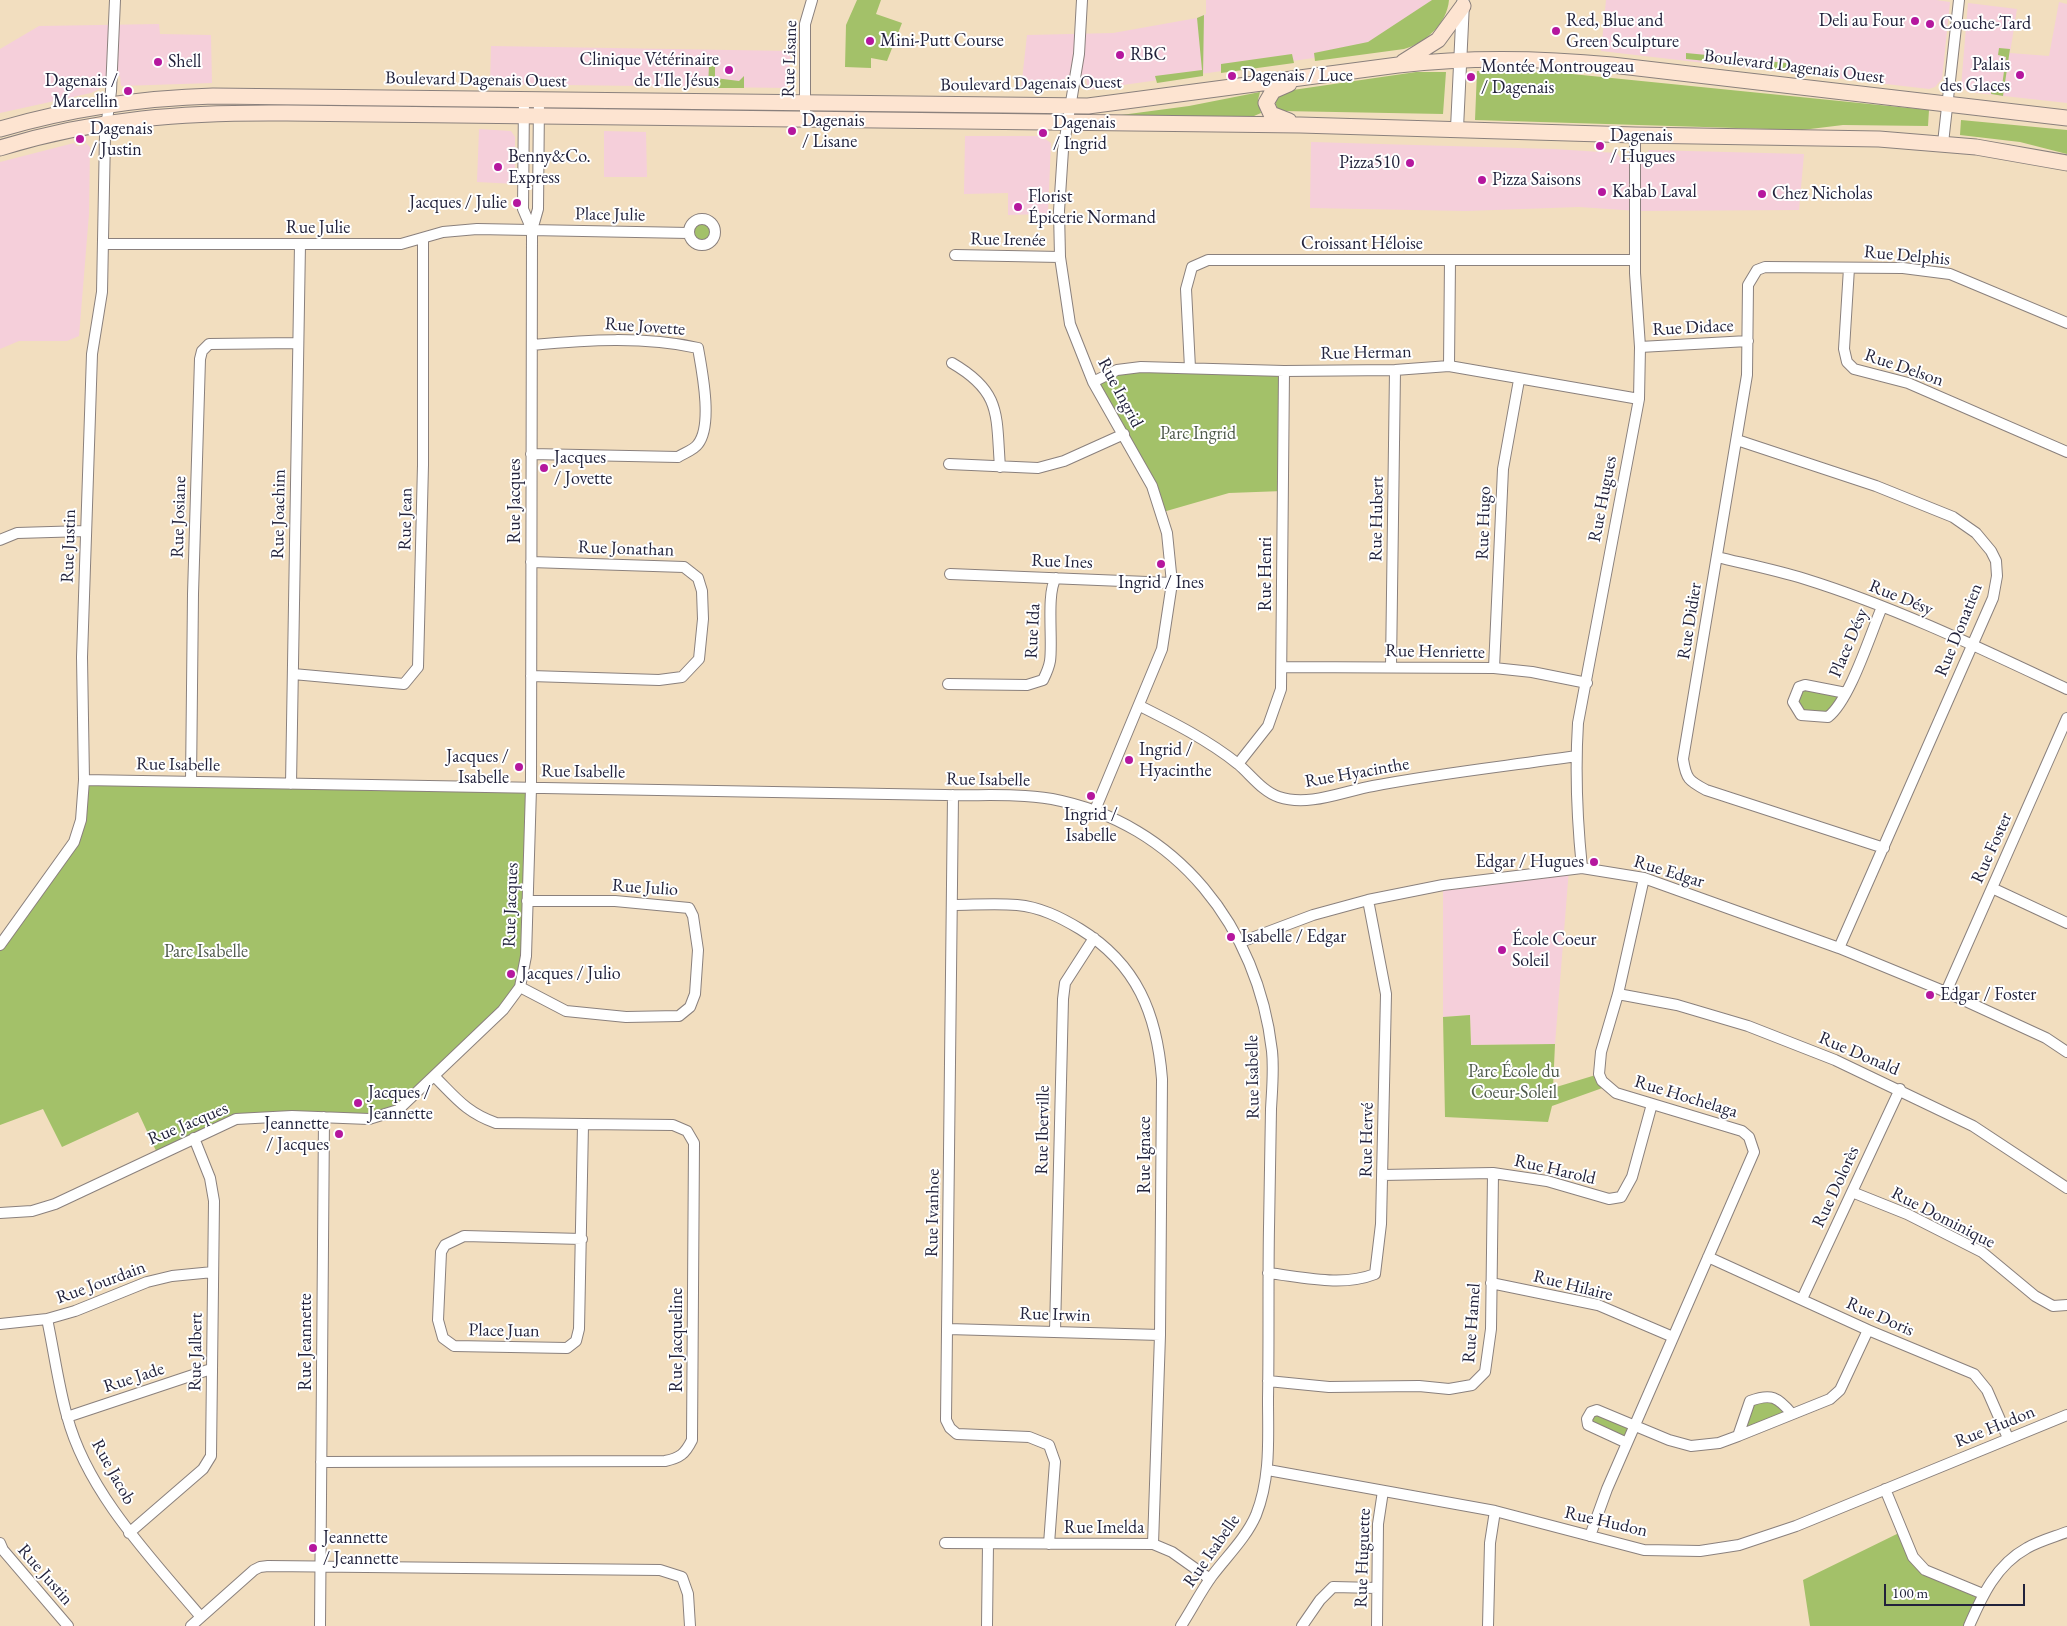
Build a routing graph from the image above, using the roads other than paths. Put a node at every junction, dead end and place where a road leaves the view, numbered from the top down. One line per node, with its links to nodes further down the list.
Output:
1 (115, 0): 12 (street)
2 (812, 0): 10 (street, Rue Lisane)
3 (1082, 0): 13 (street, Rue Ingrid)
4 (1959, 0): 11 (street)
5 (1463, 3): 6 (street); 7 (main road)
6 (1461, 60): 7 (main road, Boulevard Dagenais Ouest); 11 (main road, Boulevard Dagenais Ouest); 20 (street)
7 (1398, 65): 8 (main road, Boulevard Dagenais Ouest)
8 (1308, 76): 13 (main road, Boulevard Dagenais Ouest); 19 (main road)
9 (531, 100): 10 (main road, Boulevard Dagenais Ouest); 12 (main road, Boulevard Dagenais Ouest); 14 (street, Rue Jacques); 14 (street, Rue Jacques)
10 (804, 103): 13 (main road, Boulevard Dagenais Ouest); 16 (street, Rue Lisane)
11 (1947, 103): 15 (main road, Boulevard Dagenais Ouest); 23 (street)
12 (109, 105): 18 (street); 21 (main road, Boulevard Dagenais Ouest)
13 (1070, 106): 17 (street, Rue Ingrid)
14 (531, 116): 16 (main road, Boulevard Dagenais Ouest); 18 (main road, Boulevard Dagenais Ouest); 26 (street, Rue Jacques); 26 (street, Rue Jacques)
15 (2067, 118)
16 (804, 119): 17 (main road, Boulevard Dagenais Ouest)
17 (1068, 122): 19 (main road, Boulevard Dagenais Ouest); 32 (street, Rue Ingrid)
18 (106, 123): 24 (main road, Boulevard Dagenais Ouest); 29 (street, Rue Justin)
19 (1300, 125): 20 (main road, Boulevard Dagenais Ouest)
20 (1457, 128): 22 (main road, Boulevard Dagenais Ouest)
21 (0, 129)
22 (1636, 135): 23 (main road, Boulevard Dagenais Ouest); 34 (street, Rue Hugues)
23 (1942, 143): 25 (main road, Boulevard Dagenais Ouest)
24 (0, 148)
25 (2067, 163)
26 (532, 230): 27 (street, Place Julie); 28 (street, Rue Julie); 40 (street, Rue Jacques)
27 (689, 233)
28 (423, 238): 30 (street, Rue Julie); 68 (street, Rue Jean)
29 (103, 244): 30 (street, Rue Julie); 56 (street, Rue Justin)
30 (300, 244): 39 (street, Rue Joachim)
31 (955, 255): 32 (street, Rue Irenée)
32 (1060, 257): 48 (street, Rue Ingrid)
33 (1450, 260): 34 (street, Croissant Héloise); 43 (street); 44 (street, Croissant Héloise)
34 (1635, 260): 41 (street, Rue Hugues)
35 (1765, 267): 36 (street, Rue Delphis); 38 (street, Rue Didier)
36 (1849, 268): 37 (street, Rue Delphis); 52 (street, Rue Delson)
37 (2067, 323)
38 (1748, 341): 41 (street, Rue Didace); 51 (street, Rue Didier)
39 (298, 343): 68 (street, Rue Joachim); 79 (street, Rue Josiane)
40 (532, 345): 53 (street, Rue Jacques); 53 (street, Rue Jovette)
41 (1640, 348): 49 (street, Rue Hugues)
42 (952, 363): 55 (street)
43 (1449, 366): 45 (street, Rue Herman); 47 (street, Rue Herman)
44 (1190, 368): 46 (street, Rue Herman); 48 (street, Rue Herman)
45 (1395, 370): 46 (street, Rue Herman); 66 (street, Rue Hubert)
46 (1284, 371): 65 (street, Rue Henri)
47 (1519, 380): 49 (street, Rue Herman); 67 (street, Rue Hugo)
48 (1094, 382): 50 (street, Rue Ingrid)
49 (1639, 398): 70 (street, Rue Hugues)
50 (1124, 434): 55 (street); 62 (street, Rue Ingrid)
51 (1737, 440): 58 (street, Rue Didier); 64 (street, Rue Donatien)
52 (2067, 452)
53 (531, 454): 59 (street, Rue Jacques)
54 (949, 464): 55 (street)
55 (1000, 467)
56 (85, 531): 57 (street); 78 (street, Rue Justin)
57 (0, 540)
58 (1717, 557): 63 (street, Rue Désy); 84 (street, Rue Didier)
59 (531, 562): 69 (street, Rue Jacques); 69 (street, Rue Jonathan)
60 (950, 574): 61 (street, Rue Ines)
61 (1056, 578): 62 (street, Rue Ines); 71 (street, Rue Ida)
62 (1172, 583): 74 (street, Rue Ingrid)
63 (1882, 607): 64 (street, Rue Désy); 73 (street, Place Désy)
64 (1972, 644): 72 (street, Rue Désy); 84 (street, Rue Donatien)
65 (1282, 667): 66 (street, Rue Henriette); 77 (street, Rue Henri)
66 (1391, 667): 67 (street, Rue Henriette)
67 (1494, 668): 70 (street, Rue Henriette)
68 (293, 674): 80 (street, Rue Joachim)
69 (531, 676): 81 (street, Rue Jacques)
70 (1587, 683): 76 (street, Rue Hugues)
71 (948, 684)
72 (2067, 689)
73 (1846, 693): 73 (street, Place Désy)
74 (1140, 706): 77 (street, Rue Hyacinthe); 83 (street, Rue Ingrid)
75 (2067, 718): 87 (street, Rue Foster)
76 (1576, 756): 77 (street, Rue Hyacinthe); 85 (street, Rue Hugues)
77 (1238, 764)
78 (84, 780): 79 (street, Rue Isabelle); 94 (street, Rue Justin)
79 (191, 782): 80 (street, Rue Isabelle)
80 (291, 784): 81 (street, Rue Isabelle)
81 (531, 788): 82 (street, Rue Isabelle); 89 (street, Rue Jacques)
82 (953, 795): 83 (street, Rue Isabelle); 90 (street, Rue Ivanhoe)
83 (1095, 810): 93 (street, Rue Isabelle)
84 (1884, 848): 95 (street, Rue Donatien)
85 (1582, 868): 86 (street, Rue Edgar); 88 (street, Rue Edgar)
86 (1644, 878): 95 (street, Rue Edgar); 98 (street, Rue Hochelaga)
87 (1992, 888): 91 (street); 97 (street, Rue Foster)
88 (1368, 900): 93 (street, Rue Edgar); 107 (street, Rue Hervé)
89 (527, 901): 96 (street, Rue Jacques); 96 (street, Rue Julio)
90 (952, 905): 92 (street, Rue Ignace); 120 (street, Rue Ivanhoe)
91 (2067, 923)
92 (1094, 938): 122 (street, Rue Iberville); 123 (street, Rue Ignace)
93 (1241, 942): 114 (street, Rue Isabelle)
94 (0, 945)
95 (1839, 948): 97 (street, Rue Edgar)
96 (520, 987): 100 (street, Rue Jacques)
97 (1946, 992): 99 (street, Rue Edgar)
98 (1618, 994): 101 (street, Rue Donald); 102 (street, Rue Hochelaga)
99 (2067, 1052)
100 (435, 1077): 103 (street, Rue Jacques); 104 (street, Rue Jacqueline)
101 (1900, 1089): 108 (street, Rue Donald); 109 (street, Rue Dolorès)
102 (1652, 1104): 106 (street, Rue Harold); 112 (street, Rue Hochelaga)
103 (324, 1117): 105 (street, Rue Jacques); 134 (street, Rue Jeannette)
104 (583, 1125): 111 (street, Place Juan); 134 (street, Rue Jacqueline)
105 (194, 1138): 110 (street, Rue Jacques); 113 (street, Rue Jalbert)
106 (1493, 1173): 107 (street, Rue Harold); 115 (street, Rue Hamel)
107 (1382, 1175): 114 (street, Rue Hervé)
108 (2067, 1188)
109 (1852, 1192): 116 (street, Rue Dolorès); 117 (street, Rue Dominique)
110 (0, 1213)
111 (582, 1239): 111 (street, Place Juan)
112 (1708, 1257): 116 (street, Rue Doris); 124 (street, Rue Hochelaga)
113 (214, 1272): 118 (street, Rue Jourdain); 125 (street, Rue Jalbert)
114 (1268, 1273): 126 (street, Rue Isabelle)
115 (1492, 1283): 124 (street, Rue Hilaire); 126 (street, Rue Hamel)
116 (1802, 1299): 121 (street, Rue Doris)
117 (2067, 1304)
118 (47, 1318): 119 (street, Rue Jourdain); 129 (street, Rue Jacob)
119 (0, 1324)
120 (948, 1329): 122 (street, Rue Irwin); 144 (street, Rue Ivanhoe)
121 (1868, 1330): 127 (street); 132 (street, Rue Doris)
122 (1055, 1331): 123 (street, Rue Irwin)
123 (1160, 1335): 145 (street, Rue Ignace)
124 (1673, 1337): 130 (street, Rue Hochelaga)
125 (211, 1370): 129 (street, Rue Jade); 140 (street, Rue Jalbert)
126 (1268, 1381): 135 (street, Rue Isabelle)
127 (1792, 1414): 131 (street); 131 (street)
128 (2067, 1415): 132 (street, Rue Hudon)
129 (67, 1417): 140 (street, Rue Jacob)
130 (1634, 1424): 131 (street); 133 (street, Rue Hochelaga); 133 (street)
131 (1738, 1436)
132 (2008, 1438): 136 (street, Rue Hudon)
133 (1627, 1443): 141 (street, Rue Hochelaga)
134 (321, 1462): 147 (street, Rue Jeannette)
135 (1268, 1470): 137 (street, Rue Hudon); 148 (street, Rue Isabelle)
136 (1886, 1489): 141 (street, Rue Hudon); 150 (street)
137 (1383, 1491): 138 (street, Rue Hudon); 149 (street, Rue Huguette)
138 (1495, 1511): 141 (street, Rue Hudon); 160 (street)
139 (2067, 1532): 150 (street)
140 (129, 1533): 151 (street, Rue Jacob)
141 (1590, 1536)
142 (945, 1543): 143 (street, Rue Imelda)
143 (988, 1544): 144 (street, Rue Imelda); 156 (street)
144 (1049, 1544): 145 (street, Rue Imelda)
145 (1153, 1544): 148 (street, Rue Imelda)
146 (1, 1548): 152 (street, Rue Justin)
147 (320, 1567): 151 (street); 154 (street, Rue Jeannette); 155 (street)
148 (1210, 1578): 157 (street, Rue Isabelle)
149 (1376, 1588): 158 (street); 159 (street, Rue Huguette)
150 (1983, 1594): 161 (street)
151 (201, 1617): 153 (street)
152 (68, 1626)
153 (191, 1626)
154 (320, 1626)
155 (690, 1626)
156 (987, 1626)
157 (1181, 1626)
158 (1302, 1626)
159 (1377, 1626)
160 (1488, 1626)
161 (1970, 1626)

